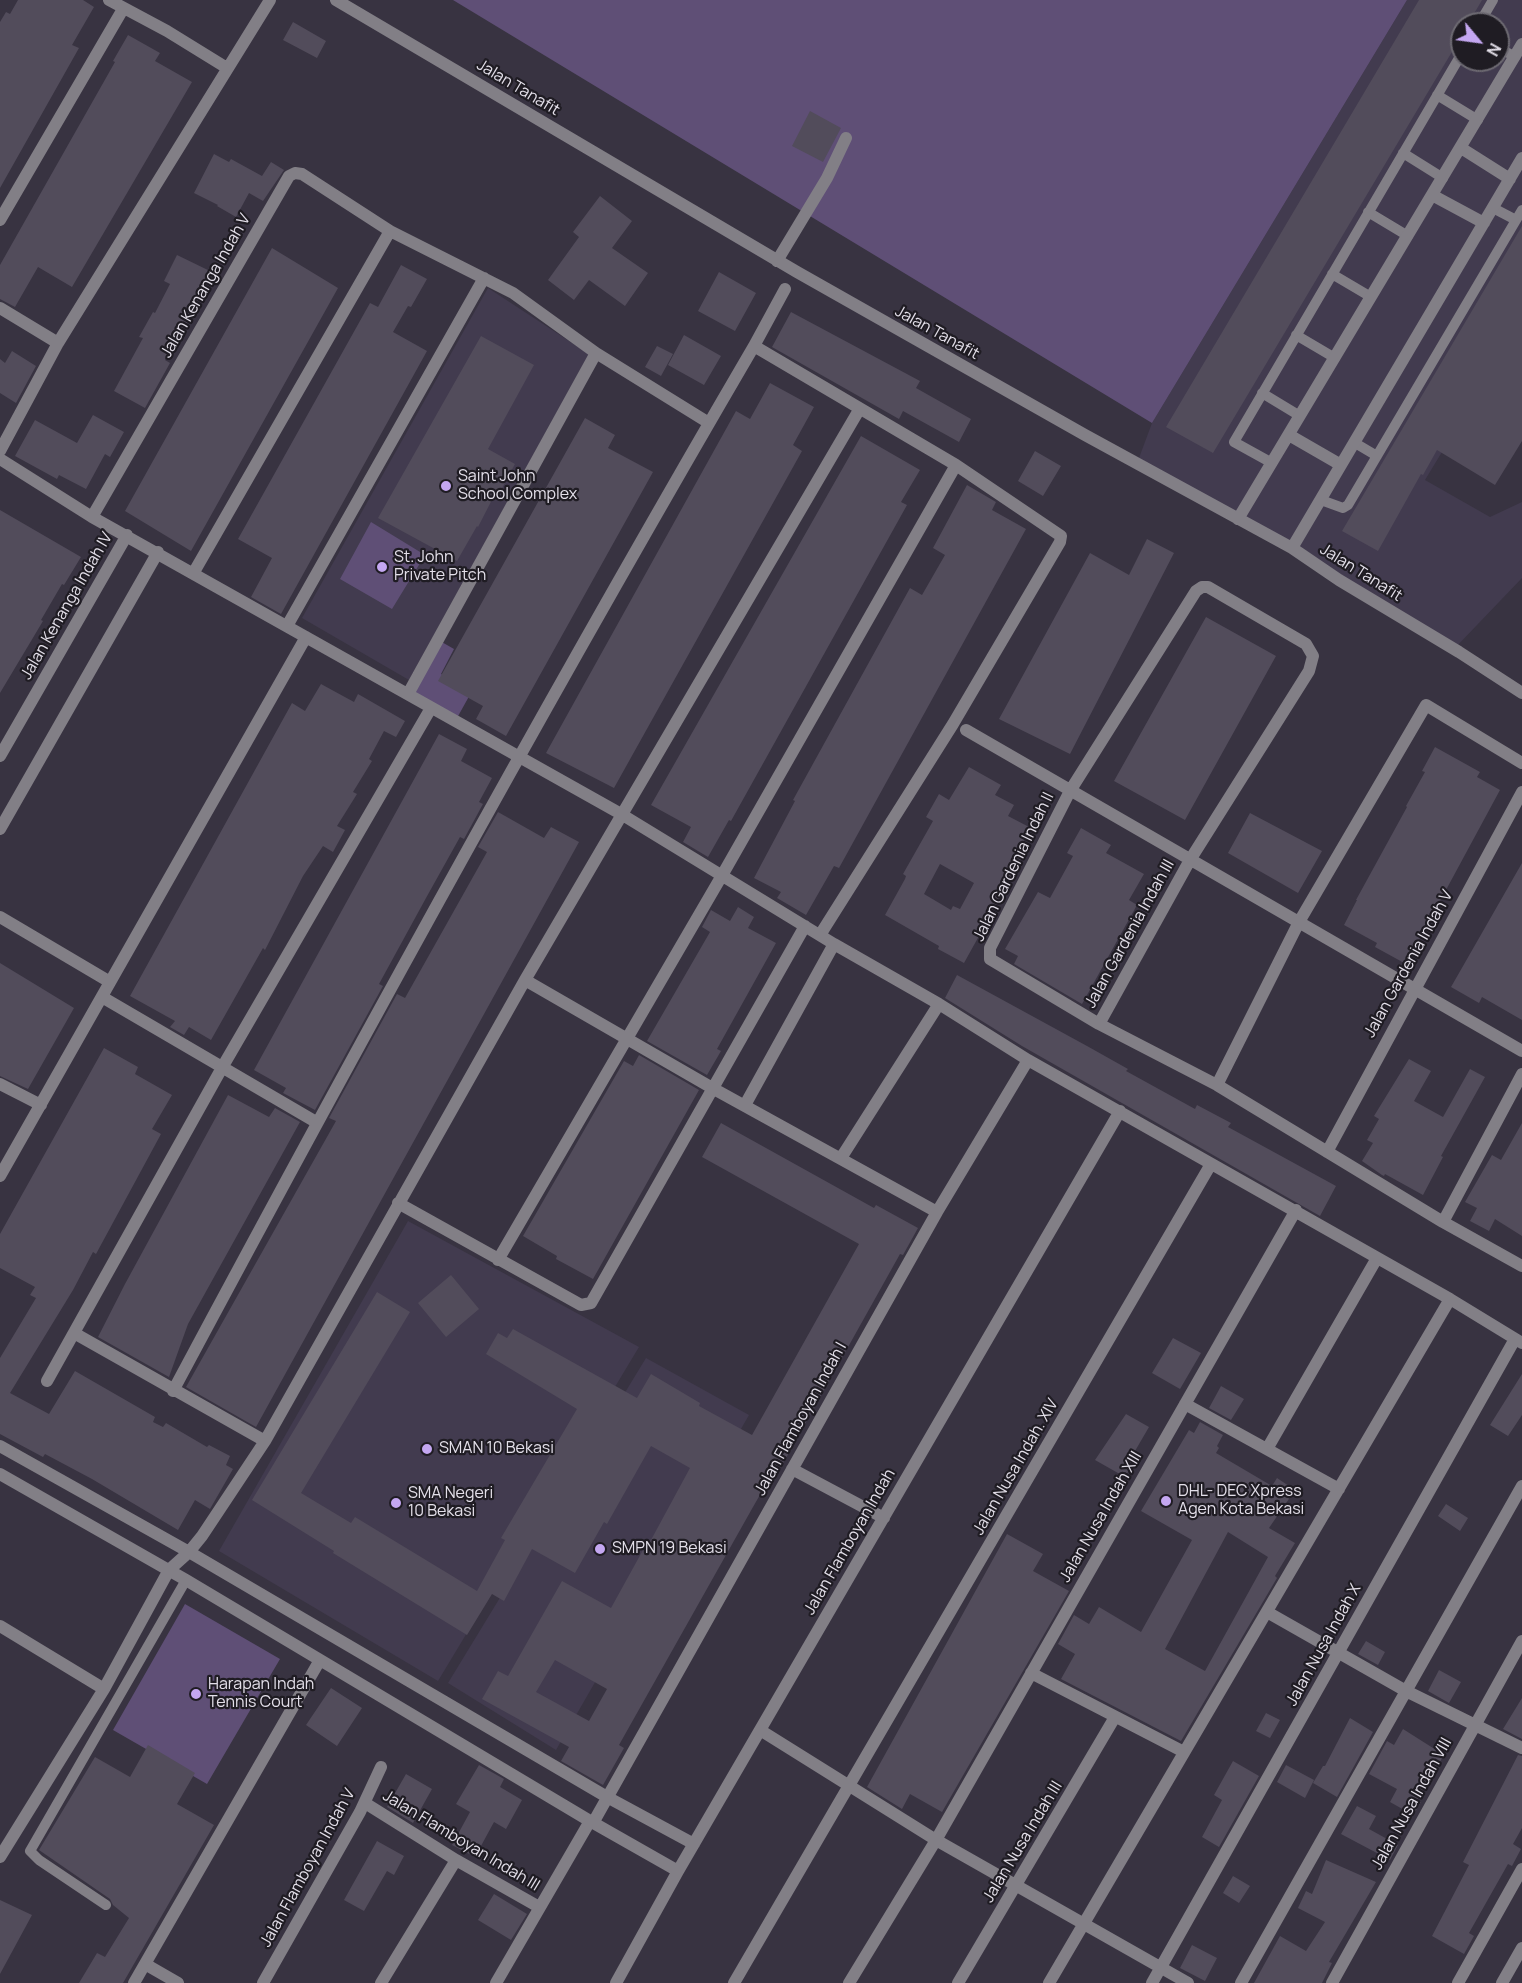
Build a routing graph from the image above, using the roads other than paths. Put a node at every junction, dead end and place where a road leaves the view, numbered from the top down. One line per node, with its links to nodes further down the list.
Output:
1 (110, 0): 4 (street)
2 (270, 0): 8 (street)
3 (336, 0): 27 (street, Jalan Tanafit)
4 (123, 9): 8 (street); 22 (street)
5 (1522, 44): 7 (street)
6 (1510, 54): 7 (lane)
7 (1515, 57): 11 (street)
8 (227, 68): 34 (street)
9 (1451, 72): 10 (lane)
10 (1437, 95): 11 (lane); 14 (lane)
11 (1478, 120): 13 (street)
12 (846, 138): 27 (street)
13 (1461, 148): 16 (street); 17 (street)
14 (1403, 153): 16 (lane); 21 (lane)
15 (1522, 158): 17 (street)
16 (1443, 178): 18 (street)
17 (1510, 179): 19 (street)
18 (1432, 195): 24 (street); 26 (street)
19 (1493, 208): 23 (lane); 24 (street)
20 (1522, 210): 23 (lane)
21 (1368, 212): 26 (lane); 28 (lane)
22 (0, 220)
23 (1516, 220): 45 (lane)
24 (1484, 223): 43 (street)
25 (390, 231): 29 (street); 51 (street, Jalan Kenanga Indah V); 56 (street)
26 (1408, 236): 31 (street)
27 (777, 261): 52 (street, Jalan Tanafit)
28 (1332, 273): 31 (lane); 33 (lane)
29 (484, 278): 36 (street); 57 (street)
30 (784, 289): 35 (street)
31 (1371, 297): 37 (street)
32 (0, 309): 34 (street)
33 (1296, 335): 37 (lane); 38 (lane)
34 (58, 343): 44 (street)
35 (754, 346): 39 (street); 41 (street)
36 (596, 353): 41 (street); 60 (street)
37 (1335, 358): 40 (street)
38 (1262, 393): 40 (lane); 47 (lane)
39 (859, 410): 48 (street); 68 (street)
40 (1300, 416): 42 (street)
41 (709, 423): 64 (street)
42 (1289, 435): 47 (street); 49 (street)
43 (1354, 443): 45 (lane); 49 (street)
44 (0, 451)
45 (1377, 456): 50 (lane)
46 (0, 459): 51 (street)
47 (1272, 463): 52 (street)
48 (956, 465): 71 (street); 75 (street)
49 (1341, 465): 50 (street)
50 (1321, 500): 54 (street)
51 (92, 517): 53 (street)
52 (1238, 519): 54 (street, Jalan Tanafit)
53 (127, 535): 55 (street); 63 (street, Jalan Kenanga Indah IV)
54 (1292, 548): 59 (street, Jalan Tanafit)
55 (158, 552): 56 (street); 69 (street)
56 (194, 572): 57 (street)
57 (287, 626): 58 (street)
58 (306, 637): 60 (street); 78 (street)
59 (1522, 693)
60 (408, 694): 61 (street)
61 (431, 708): 64 (street); 86 (street)
62 (966, 730): 66 (street)
63 (0, 756)
64 (519, 758): 68 (street); 94 (street)
65 (1522, 763): 73 (street)
66 (1070, 791): 70 (street); 70 (street, Jalan Gardenia Indah II); 82 (street, Jalan Gardenia Indah II)
67 (1522, 792): 79 (street, Jalan Gardenia Indah V)
68 (621, 814): 71 (street); 77 (street)
69 (0, 829)
70 (1190, 860): 73 (street); 82 (street, Jalan Gardenia Indah III)
71 (722, 876): 74 (street); 83 (street)
72 (0, 917): 78 (street)
73 (1299, 922): 79 (street); 89 (street)
74 (805, 926): 75 (street); 90 (street)
75 (820, 935): 76 (street)
76 (834, 944): 81 (street); 91 (street)
77 (525, 980): 83 (street); 99 (street)
78 (110, 982): 80 (street)
79 (1414, 989): 84 (street); 95 (street, Jalan Gardenia Indah V)
80 (102, 997): 86 (street); 92 (street)
81 (939, 1004): 85 (street); 96 (street)
82 (1099, 1024): 89 (street)
83 (627, 1039): 90 (street); 104 (street)
84 (1522, 1051)
85 (1028, 1060): 93 (street); 101 (street, Jalan Flamboyan Indah I)
86 (223, 1066): 94 (street); 107 (street)
87 (1522, 1074): 102 (street)
88 (0, 1084): 92 (street)
89 (1217, 1085): 95 (street)
90 (714, 1089): 91 (street); 104 (street)
91 (745, 1104): 96 (street)
92 (40, 1105): 98 (street)
93 (1117, 1116): 97 (street); 119 (street, Jalan Flamboyan Indah)
94 (316, 1122): 110 (street)
95 (1327, 1152): 102 (street)
96 (841, 1158): 101 (street)
97 (1211, 1164): 100 (street); 137 (street, Jalan Nusa Indah. XIV)
98 (0, 1176)
99 (399, 1203): 104 (street); 112 (street)
100 (1296, 1210): 103 (street); 111 (street, Jalan Nusa Indah XIII)
101 (937, 1212): 115 (street, Jalan Flamboyan Indah I)
102 (1443, 1222): 105 (street)
103 (1377, 1258): 106 (street); 114 (street)
104 (498, 1260)
105 (1522, 1266)
106 (1450, 1299): 108 (street); 118 (street)
107 (74, 1333): 109 (street); 110 (street)
108 (1519, 1341): 126 (street, Jalan Nusa Indah X)
109 (47, 1380)
110 (173, 1391): 112 (street)
111 (1185, 1404): 114 (street); 128 (street, Jalan Nusa Indah XIII)
112 (265, 1441): 120 (street)
113 (0, 1446): 120 (street)
114 (1267, 1449): 118 (street)
115 (792, 1469): 119 (street); 138 (street, Jalan Flamboyan Indah I)
116 (0, 1474): 121 (street)
117 (1522, 1486): 130 (street)
118 (1339, 1489): 123 (street)
119 (884, 1518): 133 (street, Jalan Flamboyan Indah)
120 (189, 1552): 121 (street); 138 (street)
121 (169, 1570): 122 (street); 129 (street)
122 (186, 1580): 127 (street); 148 (lane)
123 (1267, 1612): 126 (street); 135 (street)
124 (2, 1631): 129 (street)
125 (1522, 1641): 132 (street, Jalan Nusa Indah VIII)
126 (1339, 1653): 130 (street); 153 (street, Jalan Nusa Indah X)
127 (320, 1660): 140 (street); 152 (street)
128 (1031, 1673): 131 (street); 141 (street, Jalan Nusa Indah XIII)
129 (104, 1689): 143 (street)
130 (1406, 1691): 132 (street); 166 (street)
131 (1115, 1717): 135 (street); 147 (street, Jalan Nusa Indah III)
132 (1475, 1725): 134 (street); 167 (street, Jalan Nusa Indah VIII)
133 (760, 1730): 137 (street); 142 (street, Jalan Flamboyan Indah)
134 (1522, 1748)
135 (1184, 1752): 150 (street)
136 (381, 1767): 139 (street, Jalan Flamboyan Indah V)
137 (849, 1786): 141 (street); 160 (street, Jalan Nusa Indah. XIV)
138 (607, 1797): 140 (street, Jalan Flamboyan Indah I); 142 (street)
139 (365, 1803): 144 (street, Jalan Flamboyan Indah III); 156 (street, Jalan Flamboyan Indah V)
140 (591, 1822): 146 (street); 149 (street, Jalan Flamboyan Indah I)
141 (936, 1840): 147 (street); 161 (street, Jalan Nusa Indah XIII)
142 (694, 1844): 146 (street, Jalan Flamboyan Indah)
143 (0, 1857)
144 (456, 1860): 149 (street, Jalan Flamboyan Indah III); 157 (street)
145 (1522, 1869): 168 (street)
146 (678, 1871): 159 (street, Jalan Flamboyan Indah)
147 (1017, 1885): 150 (street); 162 (street, Jalan Nusa Indah III)
148 (106, 1905)
149 (539, 1907): 158 (street, Jalan Flamboyan Indah I)
150 (1084, 1923): 153 (street); 163 (street)
151 (1522, 1948): 169 (street)
152 (145, 1964): 154 (street); 155 (street)
153 (1161, 1968): 164 (street, Jalan Nusa Indah X); 165 (street)
154 (134, 1983)
155 (178, 1983)
156 (263, 1983)
157 (381, 1983)
158 (496, 1983)
159 (616, 1983)
160 (734, 1983)
161 (849, 1983)
162 (958, 1983)
163 (1049, 1983)
164 (1152, 1983)
165 (1188, 1983)
166 (1241, 1983)
167 (1332, 1983)
168 (1458, 1983)
169 (1502, 1983)

